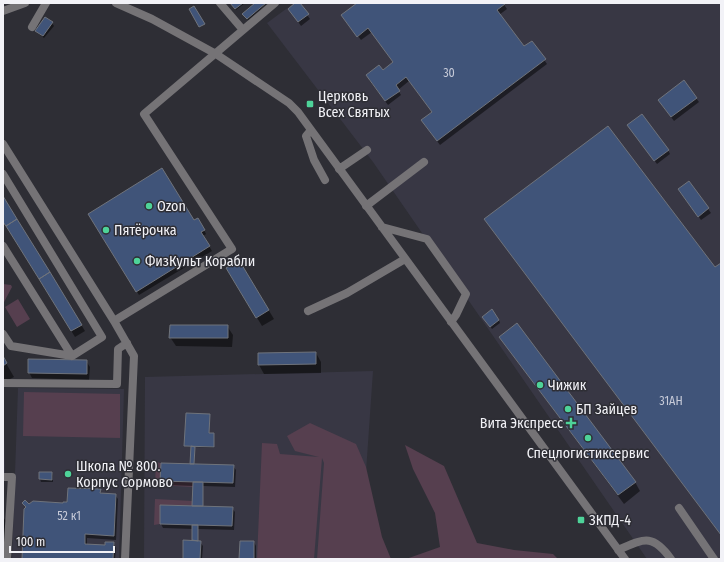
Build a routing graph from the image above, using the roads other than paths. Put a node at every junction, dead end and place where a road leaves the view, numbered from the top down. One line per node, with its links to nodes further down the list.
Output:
1 (25, 3): 6 (street)
2 (46, 3): 7 (street)
3 (116, 3): 9 (street)
4 (220, 3): 8 (street)
5 (275, 3): 8 (street)
6 (3, 10)
7 (32, 27)
8 (243, 30): 9 (street)
9 (216, 54): 10 (street); 22 (street)
10 (311, 130): 14 (street); 16 (street)
11 (3, 144): 22 (street)
12 (367, 150): 14 (street)
13 (424, 162): 17 (street)
14 (339, 169): 17 (street)
15 (3, 174): 26 (street)
16 (325, 180)
17 (366, 206): 18 (street)
18 (382, 227): 20 (street); 23 (street)
19 (3, 246): 26 (street)
20 (405, 259): 21 (street); 23 (street)
21 (308, 311)
22 (114, 321): 25 (street)
23 (451, 322): 30 (street)
24 (3, 334): 26 (street)
25 (126, 343): 27 (street); 32 (street)
26 (72, 356)
27 (3, 383)
28 (3, 477): 31 (street)
29 (679, 508): 35 (street)
30 (618, 550): 33 (street); 34 (street)
31 (7, 559)
32 (125, 559)
33 (625, 559)
34 (671, 559)
35 (714, 559)

